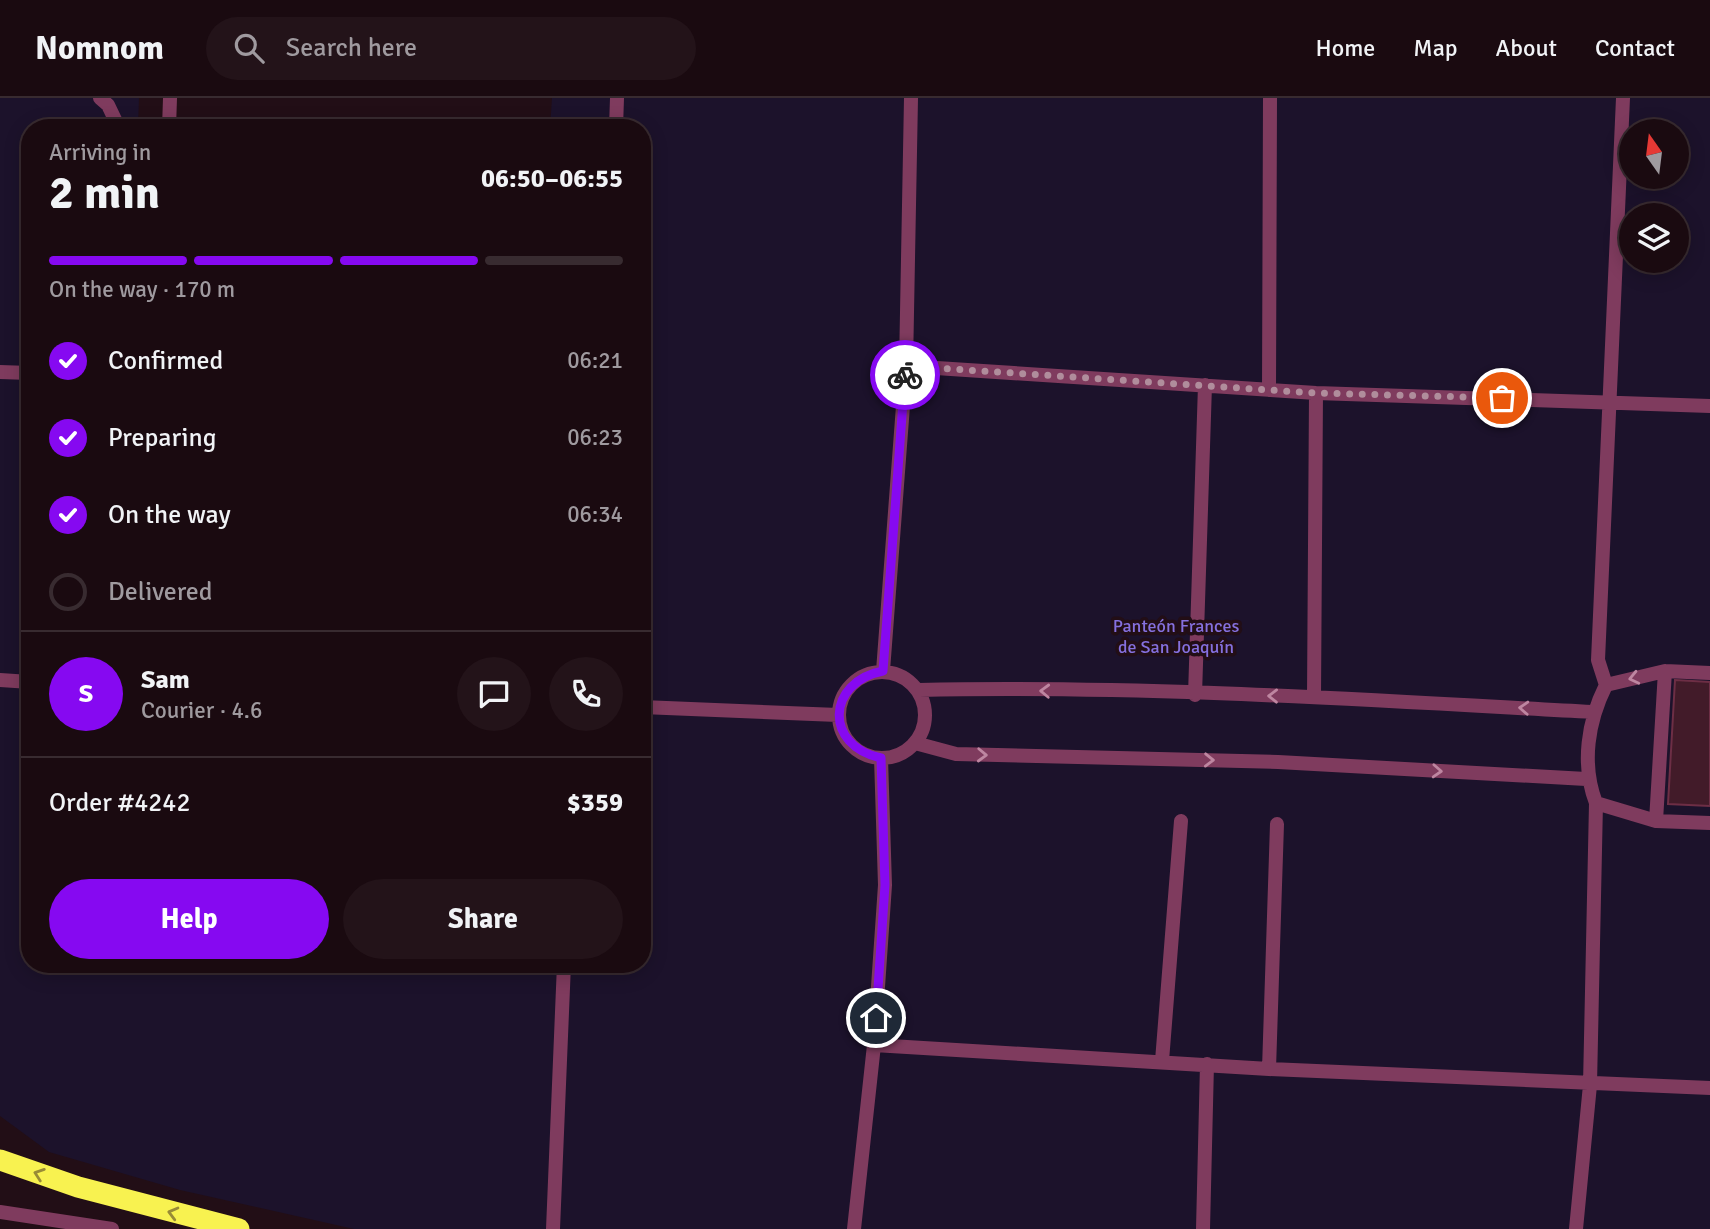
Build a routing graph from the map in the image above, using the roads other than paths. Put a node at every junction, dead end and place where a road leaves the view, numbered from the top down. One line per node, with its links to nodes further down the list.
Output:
1 (100, 98): 7 (street)
2 (170, 98): 8 (street)
3 (618, 98): 9 (street)
4 (911, 98): 10 (street)
5 (1270, 98): 14 (street)
6 (1623, 98): 16 (street)
7 (115, 119)
8 (169, 119)
9 (617, 119)
10 (906, 366): 13 (street); 18 (street)
11 (0, 372): 12 (street)
12 (21, 373)
13 (1205, 385): 14 (street); 25 (street)
14 (1269, 390): 15 (street)
15 (1315, 393): 16 (street); 26 (street)
16 (1609, 401): 17 (street); 23 (street)
17 (1710, 406)
18 (883, 671): 24 (street); 29 (street)
19 (1665, 671): 20 (street); 23 (street, one-way to 23); 35 (street)
20 (1710, 673)
21 (0, 680): 22 (street)
22 (21, 681)
23 (1606, 685): 28 (street)
24 (919, 690): 25 (street, one-way to 24); 30 (street)
25 (1195, 695): 26 (street, one-way to 25)
26 (1314, 697): 28 (street, one-way to 26)
27 (651, 708): 29 (street)
28 (1592, 712): 32 (street)
29 (838, 715): 31 (street)
30 (915, 743): 31 (street); 32 (street, one-way to 32)
31 (881, 758): 39 (street)
32 (1586, 779): 33 (street)
33 (1596, 803): 35 (street); 43 (street)
34 (1181, 821): 40 (street)
35 (1656, 821): 36 (street)
36 (1710, 823)
37 (1277, 824): 42 (street)
38 (564, 973): 49 (street)
39 (874, 1045): 40 (street); 50 (street)
40 (1162, 1061): 41 (street)
41 (1206, 1064): 42 (street); 51 (street)
42 (1269, 1069): 43 (street)
43 (1590, 1084): 44 (street); 52 (street)
44 (1710, 1088)
45 (0, 1160): 48 (highway, one-way to 45)
46 (0, 1212): 47 (street)
47 (112, 1229)
48 (239, 1229)
49 (552, 1229)
50 (855, 1229)
51 (1203, 1229)
52 (1576, 1229)

